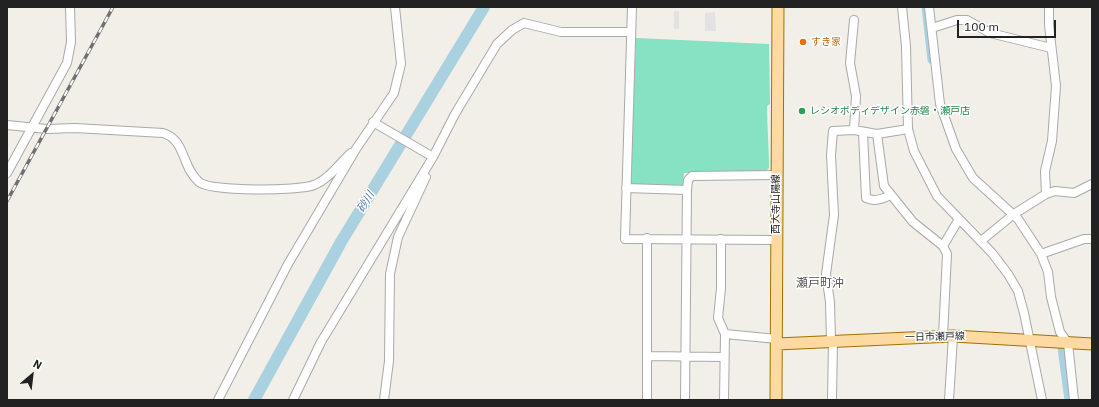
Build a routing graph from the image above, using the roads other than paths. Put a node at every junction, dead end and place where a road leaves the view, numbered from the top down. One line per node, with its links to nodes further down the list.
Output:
1 (70, 7): 14 (street)
2 (395, 7): 12 (street)
3 (632, 7): 10 (street)
4 (778, 7): 21 (main road, 西大寺山陽線)
5 (902, 7): 15 (street)
6 (929, 7): 9 (street)
7 (1049, 7): 11 (street)
8 (854, 20): 16 (street)
9 (932, 28): 11 (street); 27 (street)
10 (631, 32): 19 (street); 23 (street)
11 (1051, 48): 25 (street)
12 (373, 122): 18 (street); 19 (street)
13 (7, 125): 14 (street)
14 (33, 127): 18 (street); 20 (street)
15 (908, 129): 17 (street); 28 (street)
16 (858, 132): 17 (street); 26 (street); 41 (street)
17 (877, 134): 26 (street)
18 (356, 149): 47 (street)
19 (433, 157): 48 (street); 49 (street)
20 (7, 172)
21 (776, 175): 24 (street); 33 (main road, 西大寺山陽線)
22 (1092, 184): 25 (street)
23 (626, 188): 24 (street); 29 (street)
24 (687, 190): 30 (street)
25 (1046, 194): 27 (street)
26 (890, 195): 35 (street)
27 (1014, 214): 34 (street); 36 (street)
28 (959, 219): 34 (street); 35 (street)
29 (647, 238): 30 (street); 44 (street)
30 (687, 239): 31 (street); 45 (street)
31 (721, 239): 33 (street); 37 (street)
32 (1092, 239): 36 (street)
33 (776, 240): 40 (main road, 西大寺山陽線)
34 (981, 241): 39 (street)
35 (943, 246): 38 (street)
36 (1040, 254): 42 (street)
37 (725, 334): 40 (street); 46 (street)
38 (948, 336): 39 (main road, 一日市瀬戸線); 41 (main road, 一日市瀬戸線); 55 (street)
39 (1030, 340): 42 (main road, 一日市瀬戸線); 56 (street)
40 (777, 341): 41 (main road, 一日市瀬戸線); 53 (main road, 西大寺山陽線)
41 (832, 341): 54 (street)
42 (1068, 343): 43 (main road, 一日市瀬戸線); 57 (street)
43 (1092, 344)
44 (647, 356): 45 (street); 50 (street)
45 (686, 356): 46 (street); 51 (street)
46 (724, 357): 52 (street)
47 (218, 400)
48 (293, 400)
49 (384, 400)
50 (646, 400)
51 (685, 400)
52 (724, 400)
53 (776, 400)
54 (832, 400)
55 (949, 400)
56 (1042, 400)
57 (1074, 400)

